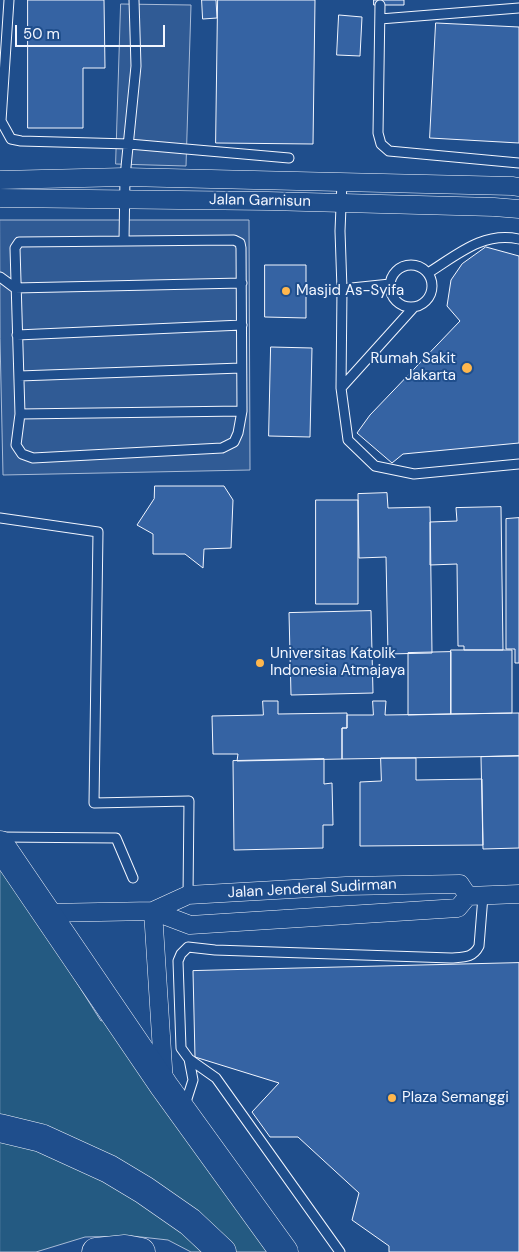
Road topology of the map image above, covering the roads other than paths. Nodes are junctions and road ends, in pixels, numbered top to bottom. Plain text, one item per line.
1 (9, 0) edge
2 (134, 0) edge
3 (380, 5) dead end
4 (519, 8) edge
5 (380, 19) junction
6 (1, 121) edge
7 (129, 144) junction
8 (289, 158) dead end
9 (519, 163) edge
10 (125, 177) junction
11 (0, 180) edge
12 (342, 182) junction
13 (519, 187) edge
14 (0, 198) edge
15 (124, 199) junction
16 (341, 203) junction
17 (519, 209) edge
18 (519, 239) edge
19 (124, 241) junction
20 (428, 273) junction
21 (0, 277) edge
22 (242, 282) junction
23 (390, 284) junction
24 (15, 288) junction
25 (342, 288) junction
26 (414, 307) junction
27 (242, 325) junction
28 (17, 335) junction
29 (241, 368) junction
30 (19, 376) junction
31 (341, 388) junction
32 (242, 411) junction
33 (20, 414) junction
34 (519, 464) edge
35 (0, 518) edge
36 (0, 837) edge
37 (0, 845) edge
38 (133, 878) dead end
39 (519, 894) edge
40 (188, 895) junction
41 (475, 896) junction
42 (153, 911) junction
43 (46, 913) junction
44 (189, 1059) junction
45 (164, 1086) junction
46 (183, 1112) junction
47 (0, 1128) edge
48 (96, 1252) edge
49 (141, 1252) edge
50 (222, 1252) edge
51 (284, 1252) edge
52 (340, 1252) edge

1 - 6 lane
2 - 7 lane
3 - 5 lane
4 - 5 lane
5 - 9 lane
6 - 7 lane
7 - 8 lane
7 - 10 lane
10 - 11 street, Jalan Garnisun
10 - 12 street, Jalan Garnisun
10 - 15 lane
12 - 13 street, Jalan Garnisun
12 - 16 lane
14 - 15 street, Jalan Garnisun
15 - 16 street, Jalan Garnisun
15 - 19 lane
16 - 17 street, Jalan Garnisun
16 - 25 lane
18 - 20 lane
19 - 22 lane
19 - 24 lane
20 - 23 lane
20 - 26 lane
21 - 24 lane
22 - 24 lane
22 - 27 lane
23 - 25 lane
23 - 26 lane
24 - 28 lane
25 - 31 lane
26 - 31 lane
27 - 28 lane
27 - 29 lane
28 - 30 lane
29 - 30 lane
29 - 32 lane
30 - 33 lane
31 - 34 lane
32 - 33 lane
32 - 33 lane
35 - 40 lane
36 - 38 lane
37 - 43 highway
39 - 41 street, Jalan Jenderal Sudirman
40 - 41 street, Jalan Jenderal Sudirman
40 - 42 street, Jalan Jenderal Sudirman
41 - 42 street, Jalan Jenderal Sudirman
41 - 44 lane
42 - 43 street, Jalan Jenderal Sudirman
42 - 45 street
43 - 45 highway
44 - 46 lane
44 - 52 lane
45 - 46 highway
46 - 51 highway
47 - 50 highway
48 - 49 highway

